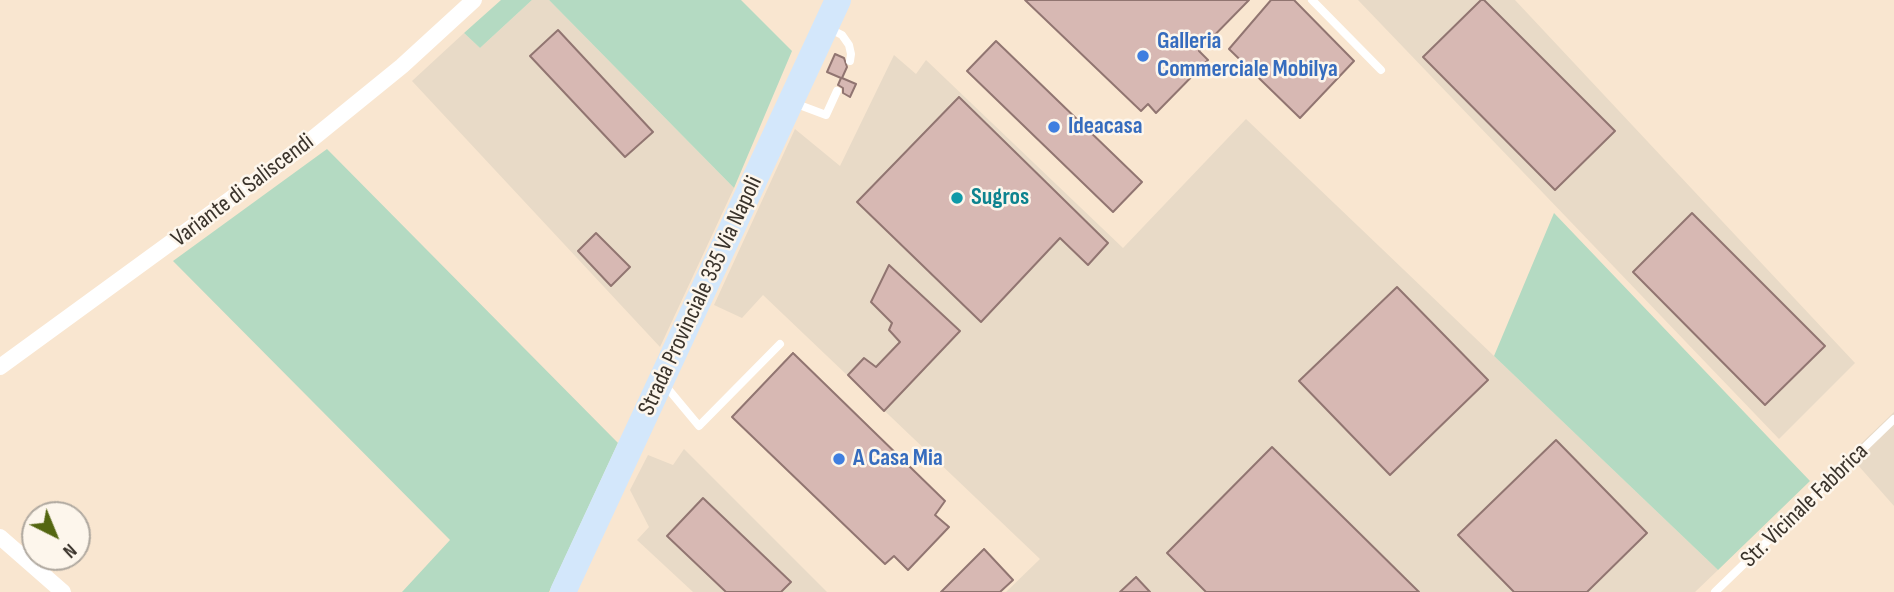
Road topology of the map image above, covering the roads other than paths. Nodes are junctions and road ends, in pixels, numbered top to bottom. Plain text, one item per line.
1 (474, 0) edge
2 (838, 0) edge
3 (1312, 0) edge
4 (825, 27) junction
5 (850, 61) dead end
6 (1381, 70) dead end
7 (837, 90) dead end
8 (791, 102) junction
9 (780, 344) dead end
10 (0, 367) edge
11 (662, 382) junction
12 (1894, 419) edge
13 (0, 537) edge
14 (63, 592) edge
15 (563, 592) edge
16 (1715, 592) edge

1 - 10 street, Variante di Saliscendi
2 - 4 main road, Strada Provinciale 335 Via Napoli
3 - 6 lane
4 - 5 lane
4 - 8 main road, Strada Provinciale 335 Via Napoli
7 - 8 lane
8 - 11 main road, Strada Provinciale 335 Via Napoli
9 - 11 lane
11 - 15 main road, Strada Provinciale 335 Via Napoli
12 - 16 lane, Str. Vicinale Fabbrica
13 - 14 street

